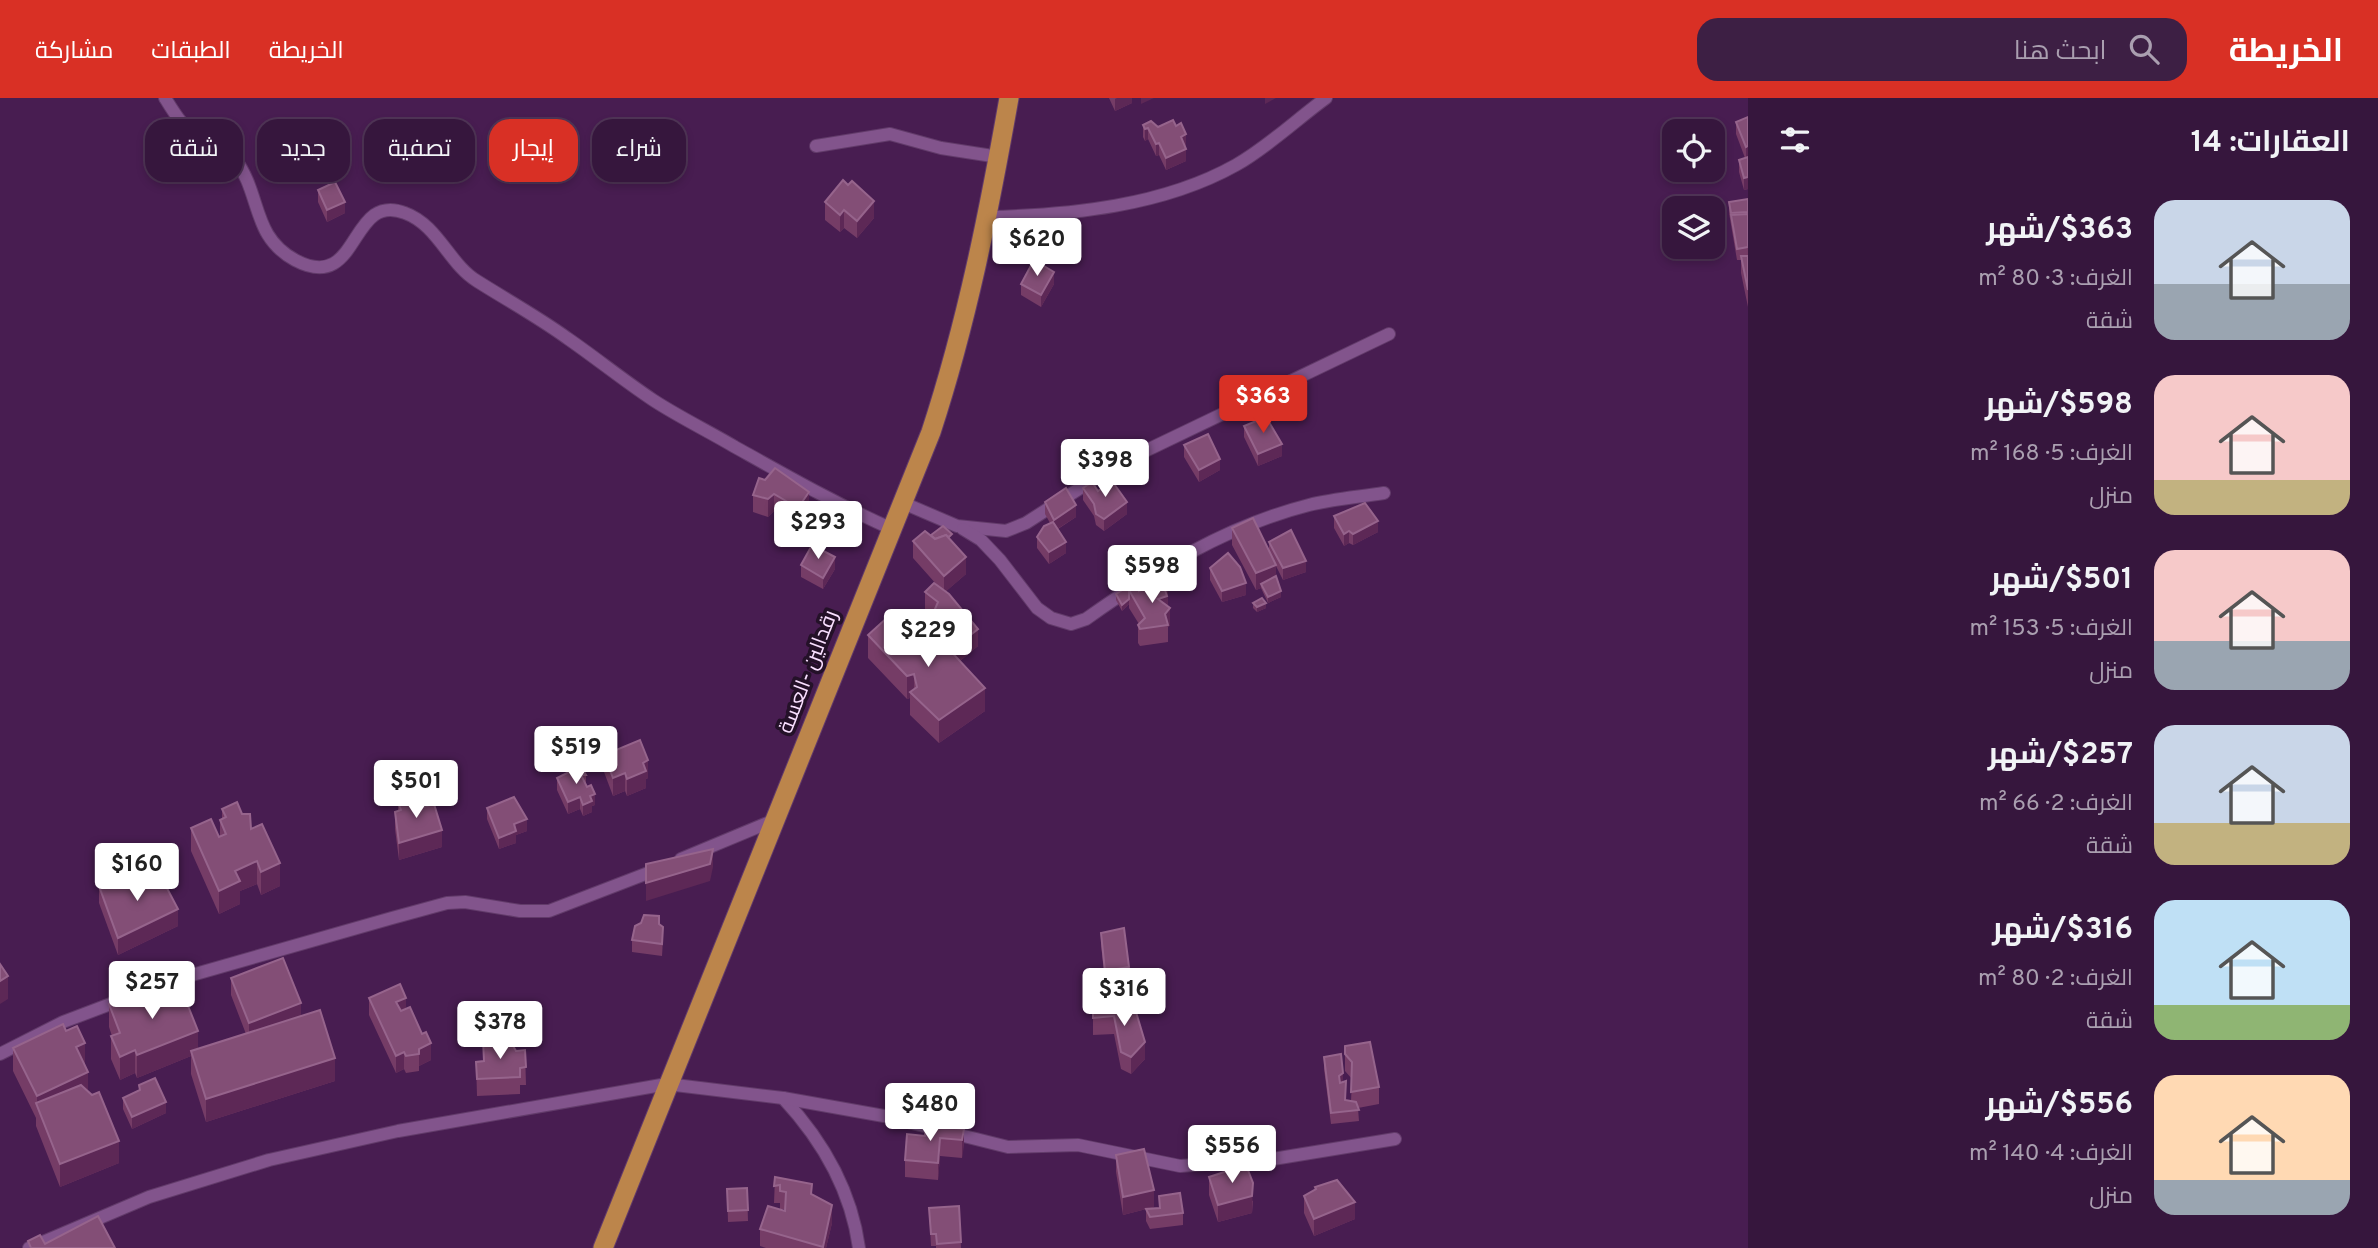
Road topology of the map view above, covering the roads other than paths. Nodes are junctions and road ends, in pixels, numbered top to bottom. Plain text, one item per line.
1 (165, 98) edge
2 (1009, 98) edge
3 (1326, 98) edge
4 (816, 146) dead end
5 (999, 157) junction
6 (988, 217) junction
7 (1389, 334) dead end
8 (1384, 494) dead end
9 (901, 502) junction
10 (957, 526) junction
11 (890, 528) junction
12 (777, 819) junction
13 (0, 1054) edge
14 (667, 1084) junction
15 (783, 1098) junction
16 (1395, 1139) dead end
17 (29, 1248) edge
18 (603, 1248) edge
19 (859, 1248) edge

1 - 11 street
2 - 5 main road, رقدالين -العسة
3 - 6 street
4 - 5 street
5 - 6 main road, رقدالين -العسة
6 - 9 main road, رقدالين -العسة
7 - 10 street
8 - 10 street
9 - 10 street
9 - 11 main road, رقدالين -العسة
11 - 12 main road, رقدالين -العسة
12 - 13 street
12 - 14 main road, رقدالين -العسة
14 - 15 street
14 - 17 street
14 - 18 main road, رقدالين -العسة
15 - 16 street
15 - 19 street

